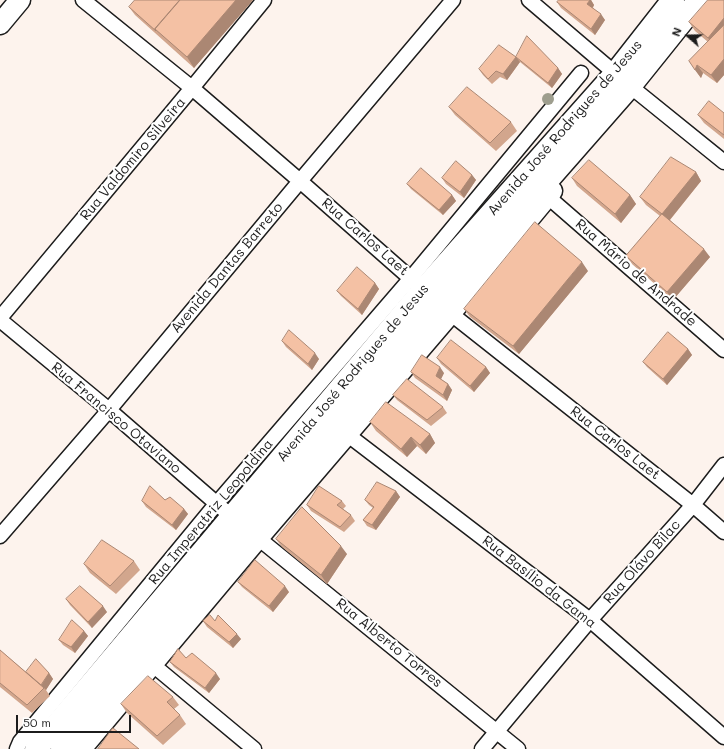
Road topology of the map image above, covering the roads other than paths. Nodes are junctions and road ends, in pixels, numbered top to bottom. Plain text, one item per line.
1 (20, 0) edge
2 (82, 0) edge
3 (264, 0) edge
4 (453, 0) edge
5 (529, 0) edge
6 (673, 0) edge
7 (699, 0) edge
8 (716, 0) edge
9 (0, 24) edge
10 (582, 73) dead end
11 (627, 84) junction
12 (192, 88) junction
13 (724, 162) edge
14 (300, 181) junction
15 (548, 196) junction
16 (431, 296) junction
17 (0, 319) edge
18 (724, 350) edge
19 (109, 410) junction
20 (348, 435) junction
21 (724, 466) edge
22 (693, 505) junction
23 (224, 510) junction
24 (724, 532) edge
25 (0, 536) edge
26 (258, 538) junction
27 (590, 620) junction
28 (153, 664) junction
29 (497, 731) junction
30 (724, 738) edge
31 (17, 749) edge
32 (36, 749) edge
33 (62, 749) edge
34 (81, 749) edge
35 (254, 749) edge
36 (482, 749) edge
37 (518, 749) edge

1 - 9 street
2 - 12 street, Rua Carlos Laet
3 - 12 street, Rua Valdomiro Silveira
4 - 14 street, Avenida Dantas Barreto
5 - 11 street
6 - 11 main road, Avenida José Rodrigues de Jesus
7 - 11 main road, Avenida José Rodrigues de Jesus
8 - 11 street, Avenida José Rodrigues de Jesus
10 - 16 street, Avenida José Rodrigues de Jesus
11 - 13 street
11 - 15 street, Avenida José Rodrigues de Jesus
11 - 16 main road, Avenida José Rodrigues de Jesus
12 - 14 street, Rua Carlos Laet
12 - 17 street, Rua Valdomiro Silveira
14 - 16 street, Rua Carlos Laet
14 - 19 street, Avenida Dantas Barreto
15 - 16 street, Avenida José Rodrigues de Jesus
15 - 18 street, Rua Mário de Andrade
16 - 20 street, Avenida José Rodrigues de Jesus
16 - 22 street, Rua Carlos Laet
16 - 23 main road, Avenida José Rodrigues de Jesus
16 - 33 main road, Avenida José Rodrigues de Jesus
17 - 19 street, Rua Francisco Otaviano
19 - 23 street, Rua Francisco Otaviano
19 - 25 street, Avenida Dantas Barreto
20 - 26 street, Avenida José Rodrigues de Jesus
20 - 27 street, Rua Basílio da Gama
21 - 22 street, Rua Olávo Bilac
22 - 24 street, Rua Carlos Laet
22 - 27 street, Rua Olávo Bilac
23 - 31 street, Rua Imperatriz Leopoldina
23 - 32 main road, Avenida José Rodrigues de Jesus
26 - 28 street, Avenida José Rodrigues de Jesus
26 - 29 street, Rua Alberto Torres
27 - 29 street, Rua Olávo Bilac
27 - 30 street, Rua Basílio da Gama
28 - 34 street, Avenida José Rodrigues de Jesus
28 - 35 street
29 - 36 street, Rua Olávo Bilac
29 - 37 street, Rua Alberto Torres

